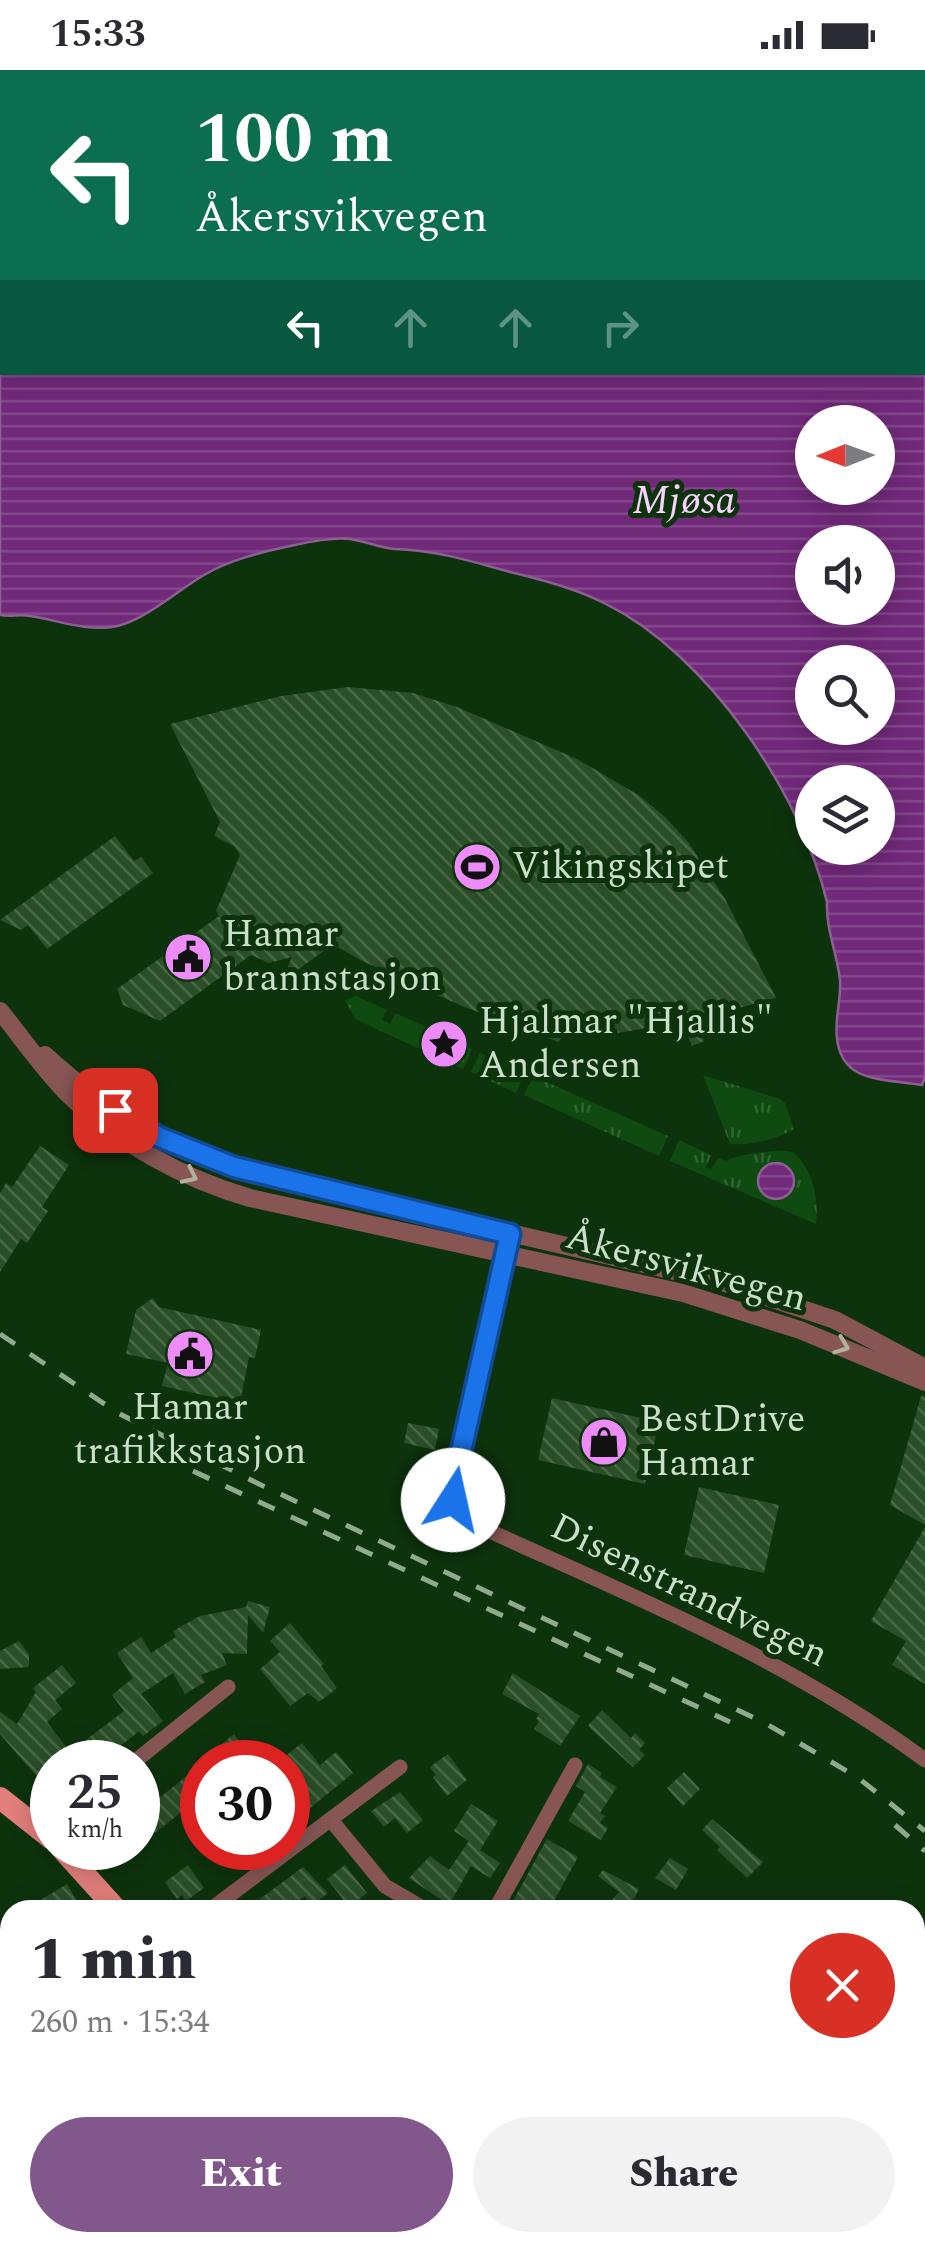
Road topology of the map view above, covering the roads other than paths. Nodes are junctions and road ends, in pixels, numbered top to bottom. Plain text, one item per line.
1 (6, 1018) edge
2 (510, 1234) junction
3 (505, 1256) junction
4 (925, 1368) edge
5 (925, 1382) edge
6 (228, 1687) dead end
7 (160, 1741) edge
8 (925, 1760) edge
9 (576, 1765) dead end
10 (400, 1768) dead end
11 (0, 1798) edge
12 (330, 1820) junction
13 (30, 1821) edge
14 (82, 1870) edge
15 (108, 1900) edge
16 (223, 1900) edge
17 (409, 1900) edge
18 (501, 1900) edge

1 - 2 street, Åkersvikvegen
1 -> 3 street, Åkersvikvegen
2 - 3 street, Disenstrandvegen
2 - 4 street, Åkersvikvegen
3 -> 5 street, Åkersvikvegen
3 - 8 street, Disenstrandvegen
6 - 7 street
9 - 18 street
10 - 12 street
11 - 13 main road
12 - 16 street
12 - 17 street
14 - 15 main road

